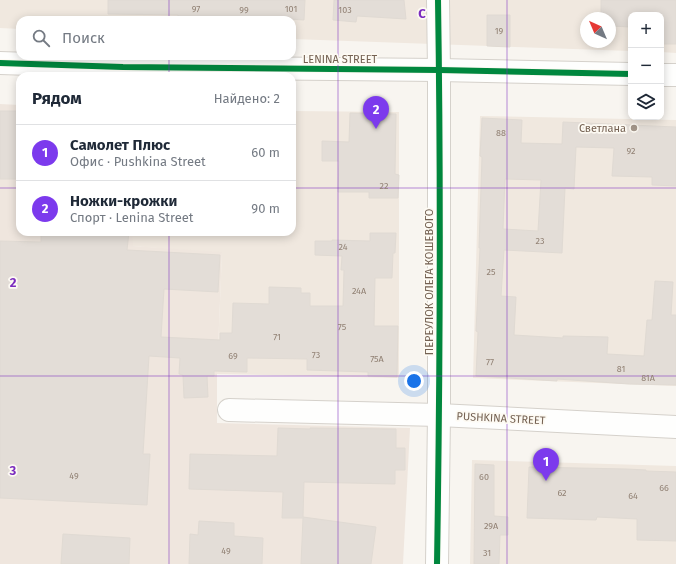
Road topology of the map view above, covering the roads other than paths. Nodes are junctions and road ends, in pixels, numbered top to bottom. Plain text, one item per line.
1 (438, 0) edge
2 (0, 63) edge
3 (439, 70) junction
4 (628, 74) edge
5 (664, 75) edge
6 (676, 75) edge
7 (229, 410) dead end
8 (439, 415) junction
9 (676, 427) edge
10 (437, 564) edge

1 - 3 street, ПЕРЕУЛОК ОЛЕГА КОШЕВОГО
2 - 3 street, LENINA STREET
3 - 4 street, LENINA STREET
3 - 8 street, ПЕРЕУЛОК ОЛЕГА КОШЕВОГО
5 - 6 street
7 - 8 street, PUSHKINA STREET
8 - 9 street, PUSHKINA STREET
8 - 10 street, ПЕРЕУЛОК ОЛЕГА КОШЕВОГО

